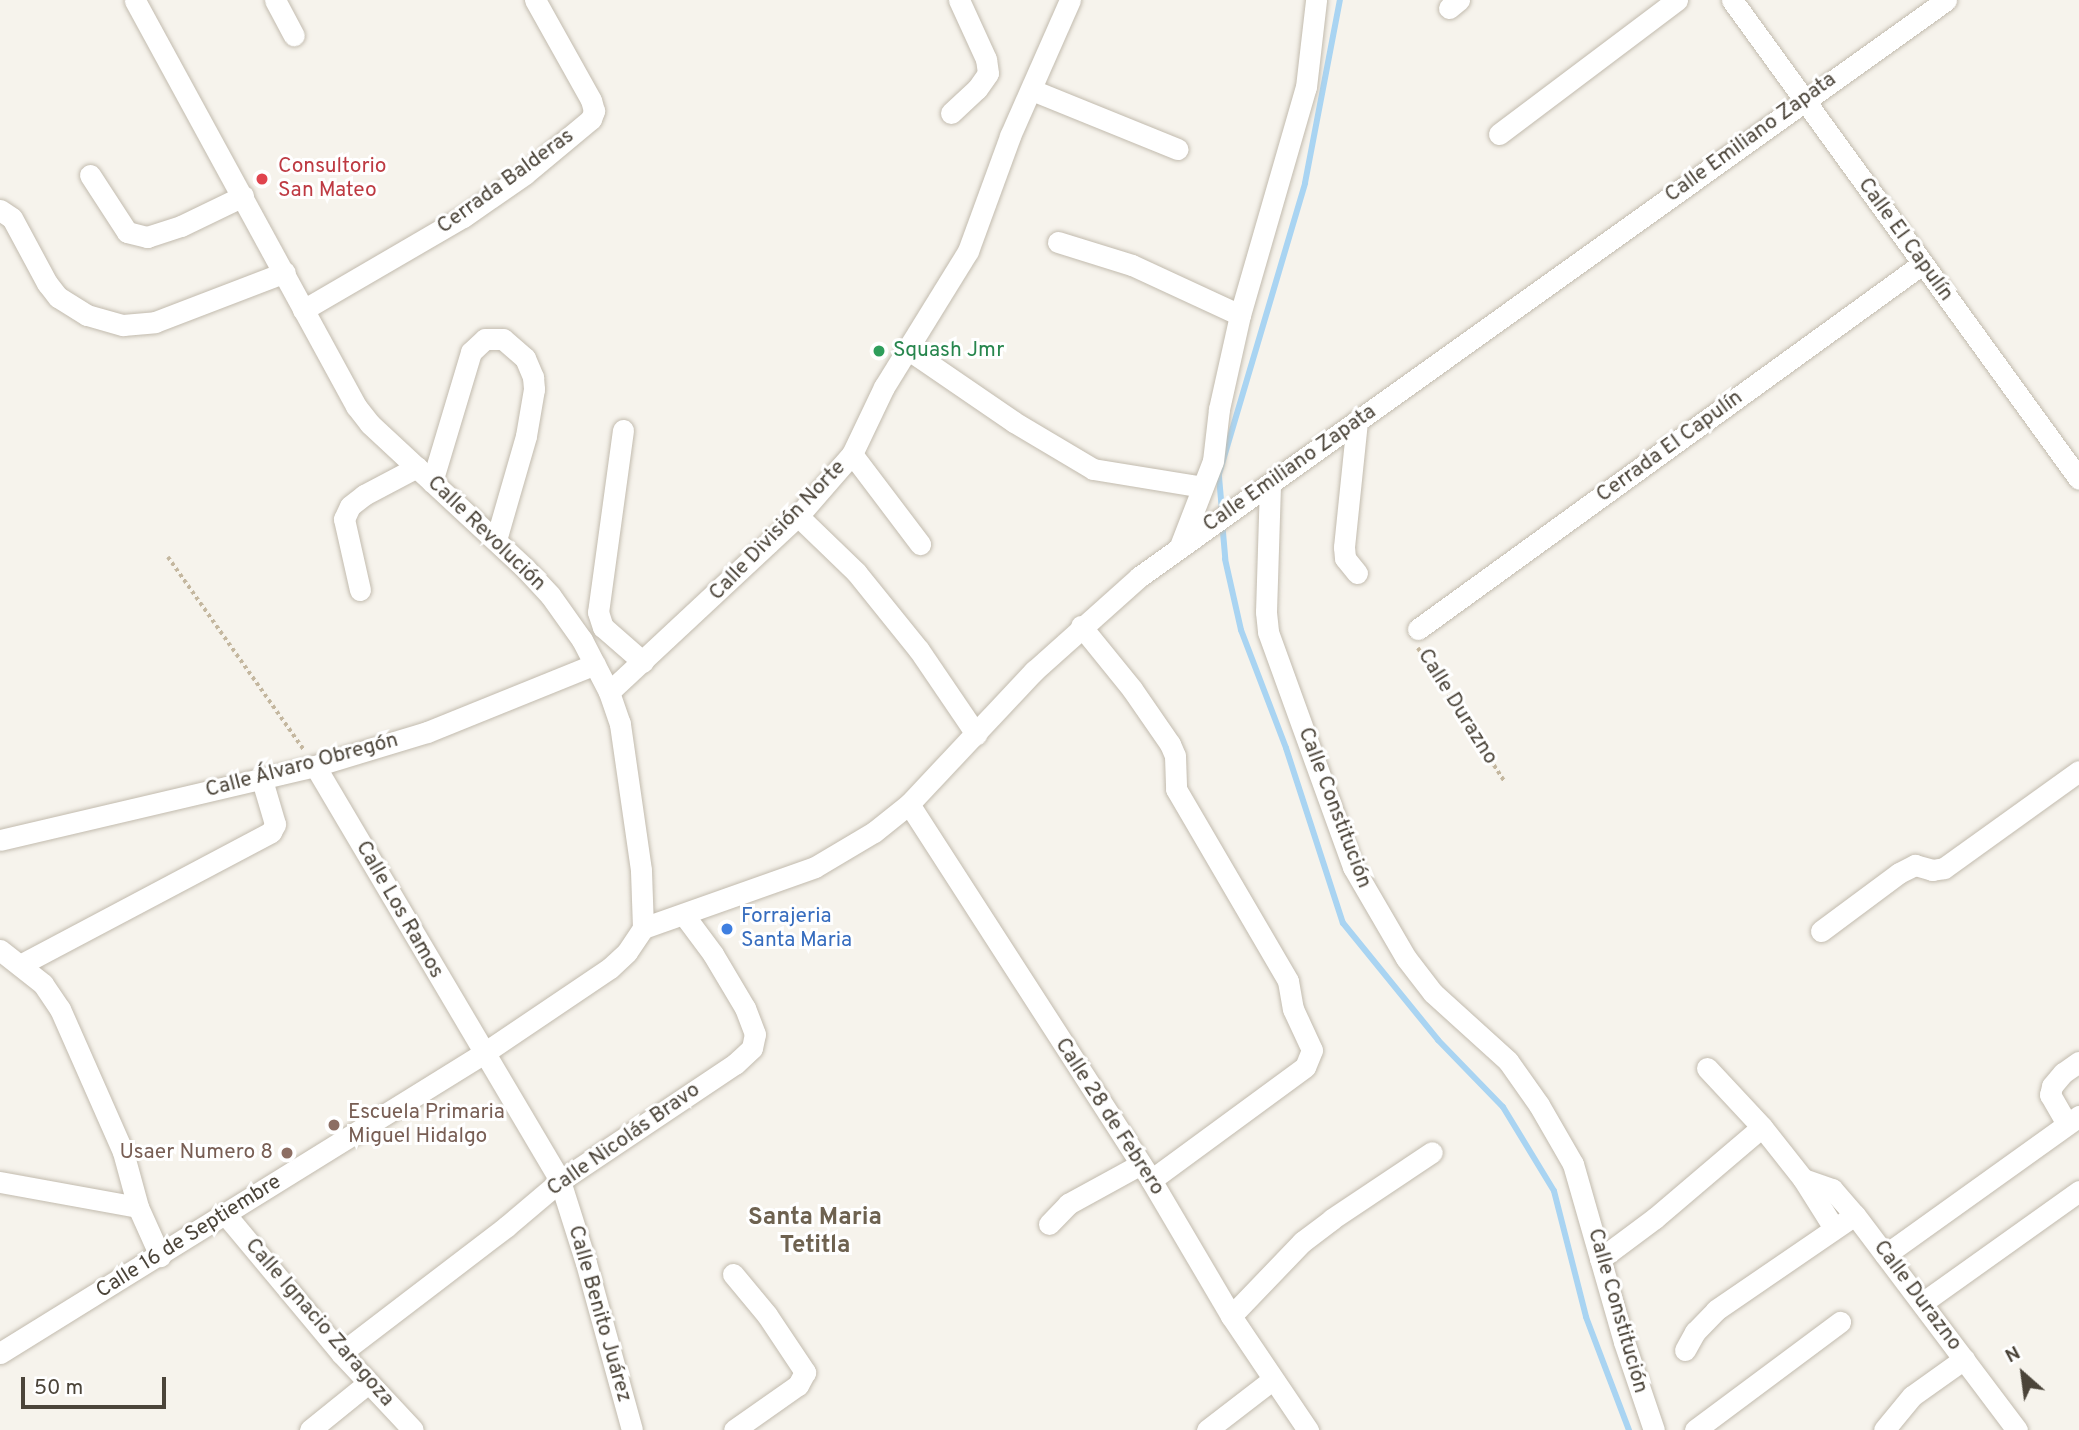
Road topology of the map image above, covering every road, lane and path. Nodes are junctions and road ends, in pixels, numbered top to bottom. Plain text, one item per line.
1 (135, 0) edge
2 (275, 0) edge
3 (535, 0) edge
4 (959, 0) edge
5 (1070, 0) edge
6 (1316, 0) edge
7 (1677, 0) edge
8 (1732, 0) edge
9 (1946, 0) edge
10 (294, 35) dead end
11 (1032, 90) junction
12 (1804, 99) junction
13 (951, 113) dead end
14 (1499, 134) dead end
15 (1177, 149) dead end
16 (90, 175) dead end
17 (243, 196) junction
18 (6, 214) edge
19 (1058, 242) dead end
20 (1922, 264) junction
21 (285, 272) junction
22 (303, 310) junction
23 (1240, 315) junction
24 (909, 350) junction
25 (1357, 421) junction
26 (623, 430) dead end
27 (852, 454) junction
28 (417, 467) junction
29 (2079, 479) edge
30 (432, 482) junction
31 (1203, 487) junction
32 (1262, 491) junction
33 (798, 516) junction
34 (496, 540) junction
35 (920, 544) dead end
36 (1180, 547) junction
37 (169, 557) dead end
38 (1357, 573) dead end
39 (360, 590) dead end
40 (1081, 626) junction
41 (1418, 629) joint
42 (643, 662) junction
43 (594, 664) junction
44 (609, 692) junction
45 (976, 734) junction
46 (315, 766) junction
47 (2079, 771) edge
48 (262, 780) junction
49 (1505, 782) dead end
50 (909, 804) junction
51 (0, 840) edge
52 (684, 915) junction
53 (643, 928) junction
54 (1821, 931) dead end
55 (0, 950) edge
56 (20, 965) junction
57 (484, 1053) junction
58 (2079, 1062) edge
59 (1707, 1068) dead end
60 (2073, 1120) edge
61 (1762, 1127) junction
62 (1432, 1152) dead end
63 (1146, 1172) junction
64 (1803, 1179) junction
65 (560, 1181) junction
66 (0, 1182) edge
67 (2079, 1191) edge
68 (138, 1207) junction
69 (226, 1215) junction
70 (1855, 1215) junction
71 (1049, 1224) dead end
72 (1834, 1228) junction
73 (1885, 1255) junction
74 (160, 1256) junction
75 (1600, 1259) junction
76 (733, 1274) dead end
77 (1922, 1303) junction
78 (1231, 1316) junction
79 (1840, 1322) dead end
80 (1685, 1350) dead end
81 (0, 1353) edge
82 (341, 1353) junction
83 (1964, 1359) junction
84 (1272, 1380) junction
85 (368, 1383) junction
86 (310, 1430) edge
87 (413, 1430) edge
88 (632, 1430) edge
89 (734, 1430) edge
90 (1207, 1430) edge
91 (1308, 1430) edge
92 (1654, 1430) edge
93 (1695, 1430) edge
94 (1884, 1430) edge
95 (2017, 1430) edge

1 - 17 street, Calle Revolución
2 - 10 street
3 - 22 street, Cerrada Balderas
4 - 13 street
5 - 11 street, Calle División Norte
6 - 23 street
7 - 14 street
8 - 12 street, Calle El Capulín
9 - 12 street, Calle Emiliano Zapata
11 - 15 street
11 - 24 street, Calle División Norte
12 - 20 street, Calle El Capulín
12 - 25 street, Calle Emiliano Zapata
16 - 17 street
17 - 21 street, Calle Revolución
18 - 21 street
19 - 23 street
20 - 29 street, Calle El Capulín
20 - 41 street, Cerrada El Capulín
21 - 22 street, Calle Revolución
22 - 28 street, Calle Revolución
23 - 31 street
24 - 27 street, Calle División Norte
24 - 31 street
25 - 32 street, Calle Emiliano Zapata
25 - 38 street
26 - 42 street
27 - 33 street, Calle División Norte
27 - 35 street
28 - 30 street, Calle Revolución
28 - 39 street
30 - 34 street, Calle Revolución
30 - 34 street
31 - 36 street
32 - 36 street, Calle Emiliano Zapata
32 - 75 street, Calle Constitución
33 - 42 street, Calle División Norte
33 - 45 street
34 - 43 street, Calle Revolución
36 - 40 street, Calle Emiliano Zapata
37 - 46 path
40 - 45 street, Calle Emiliano Zapata
40 - 63 street
41 - 49 path, Calle Durazno
42 - 44 street, Calle División Norte
43 - 44 street, Calle Revolución
43 - 46 street, Calle Álvaro Obregón
44 - 53 street, Calle Revolución
45 - 50 street, Calle Emiliano Zapata
46 - 48 street, Calle Álvaro Obregón
46 - 57 street, Calle Los Ramos
47 - 54 street
48 - 51 street, Calle Álvaro Obregón
48 - 56 street
50 - 52 street, Calle Emiliano Zapata
50 - 63 street, Calle 28 de Febrero
52 - 53 street, Calle Emiliano Zapata
52 - 65 street, Calle Nicolás Bravo
53 - 57 street
55 - 56 street
56 - 68 street
57 - 65 street, Calle Benito Juárez
57 - 69 street, Calle 16 de Septiembre
58 - 60 street
59 - 61 street, Calle Durazno
60 - 73 street
61 - 64 street, Calle Durazno
61 - 75 street
62 - 78 street
63 - 71 street
63 - 78 street, Calle 28 de Febrero
64 - 70 street, Calle Durazno
64 - 72 street, Calle Durazno
65 - 82 street, Calle Nicolás Bravo
65 - 88 street, Calle Benito Juárez
66 - 68 street
67 - 77 street
68 - 74 street
69 - 74 street, Calle 16 de Septiembre
69 - 82 street, Calle Ignacio Zaragoza
70 - 72 street
70 - 73 street, Calle Durazno
72 - 80 street
73 - 77 street, Calle Durazno
74 - 81 street, Calle 16 de Septiembre
75 - 92 street, Calle Constitución
76 - 89 street
77 - 83 street, Calle Durazno
78 - 84 street, Calle 28 de Febrero
79 - 93 street
82 - 85 street, Calle Ignacio Zaragoza
83 - 94 street
83 - 95 street, Calle Durazno
84 - 90 street
84 - 91 street, Calle 28 de Febrero
85 - 86 street
85 - 87 street, Calle Ignacio Zaragoza

